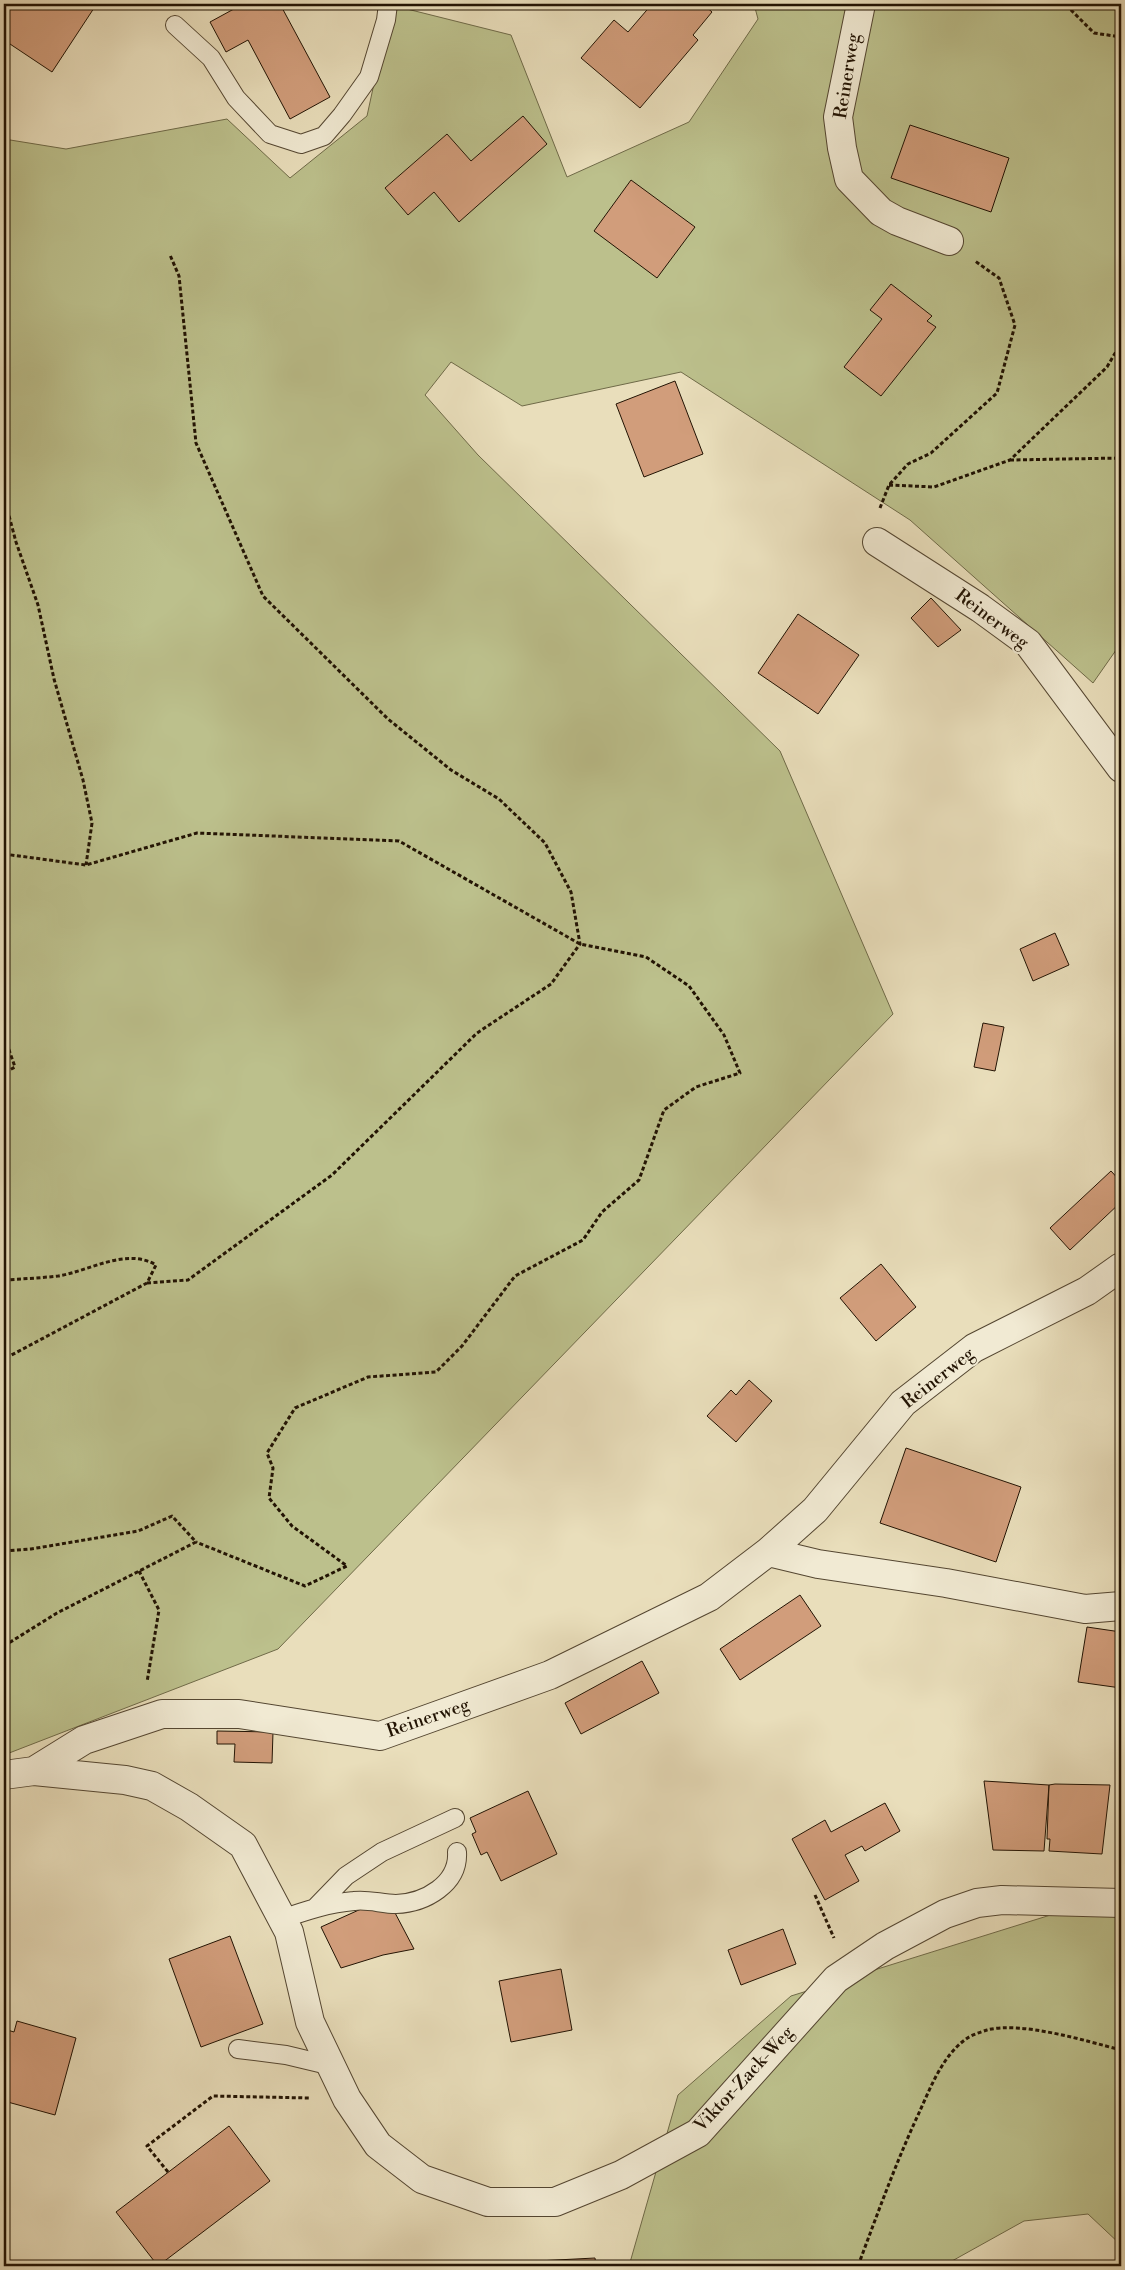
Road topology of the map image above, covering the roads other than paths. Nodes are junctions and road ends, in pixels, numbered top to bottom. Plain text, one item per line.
1 (388, 4) edge
2 (861, 4) edge
3 (175, 26) dead end
4 (949, 241) road end
5 (877, 542) road end
6 (1121, 768) edge
7 (1121, 1267) edge
8 (768, 1552) junction
9 (1121, 1606) edge
10 (34, 1771) junction
11 (4, 1775) edge
12 (455, 1818) dead end
13 (457, 1852) dead end
14 (1121, 1903) edge
15 (315, 1908) junction
16 (282, 1919) junction
17 (238, 2050) dead end
18 (332, 2066) junction

1 - 3 lane
2 - 4 street, Reinerweg
5 - 6 street, Reinerweg
7 - 8 street, Reinerweg
8 - 9 street
8 - 10 street, Reinerweg
10 - 11 street, Viktor-Zack-Weg
10 - 16 street, Viktor-Zack-Weg
12 - 15 lane
13 - 15 lane
14 - 18 street, Viktor-Zack-Weg
15 - 16 lane
16 - 18 street, Viktor-Zack-Weg
17 - 18 lane

